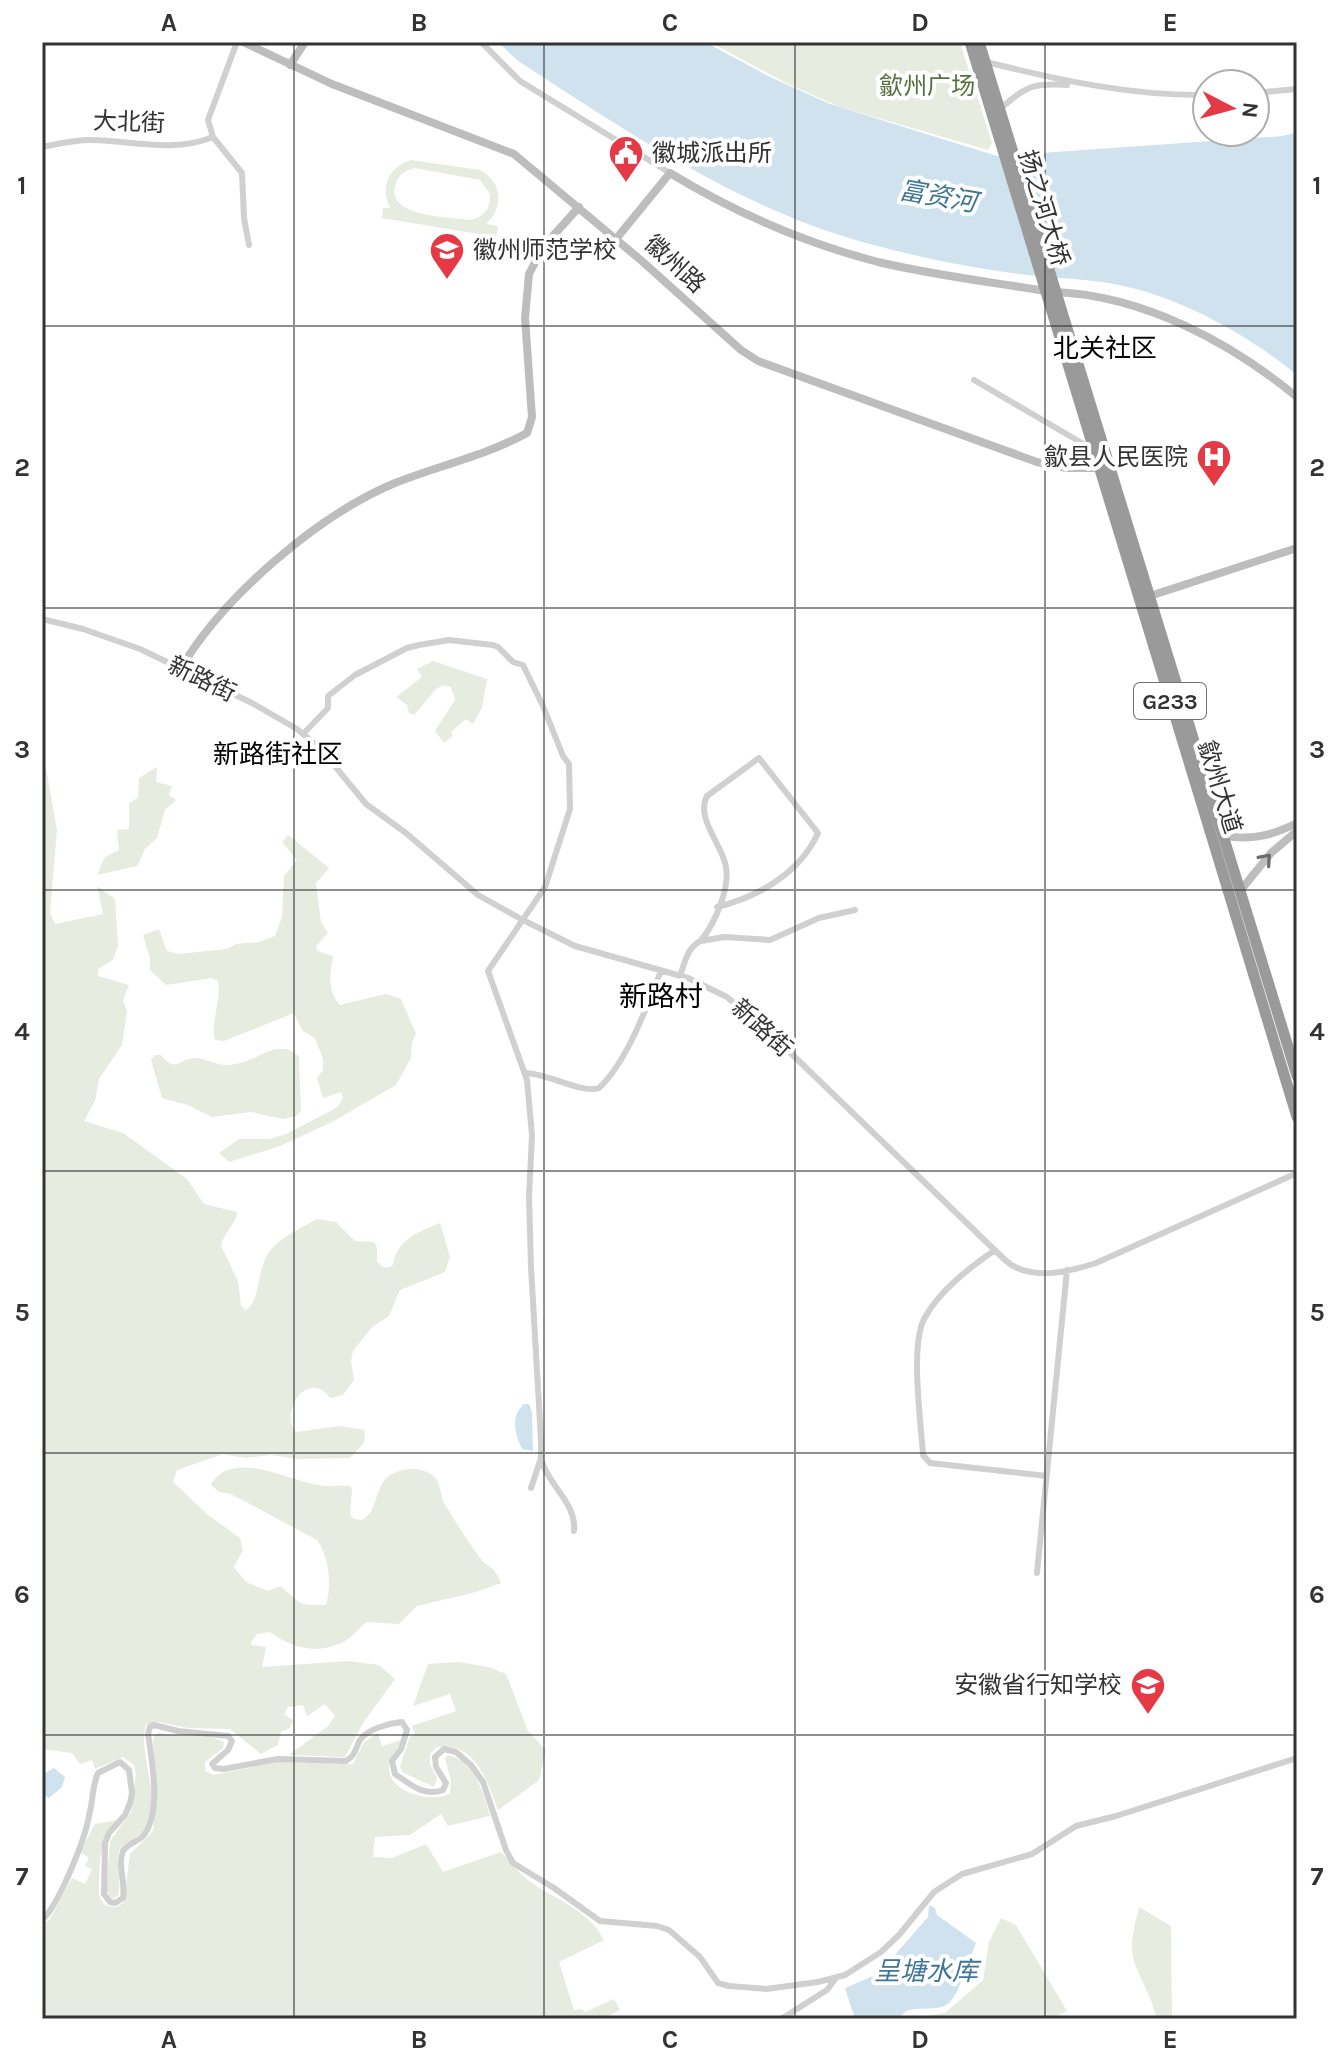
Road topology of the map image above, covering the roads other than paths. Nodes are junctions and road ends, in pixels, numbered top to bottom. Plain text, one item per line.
1 (237, 42) edge
2 (243, 42) edge
3 (305, 42) edge
4 (481, 42) edge
5 (970, 42) edge
6 (979, 42) edge
7 (985, 62) junction
8 (290, 65) junction
9 (1087, 86) junction
10 (1297, 89) edge
11 (1271, 91) edge
12 (1191, 94) edge
13 (999, 110) junction
14 (213, 137) junction
15 (1005, 142) junction
16 (42, 147) edge
17 (670, 173) junction
18 (579, 207) junction
19 (616, 239) junction
20 (249, 245) dead end
21 (1049, 288) junction
22 (974, 380) dead end
23 (1297, 397) edge
24 (1093, 449) junction
25 (1099, 468) junction
26 (1297, 548) edge
27 (1150, 596) junction
28 (42, 619) edge
29 (181, 668) junction
30 (303, 734) junction
31 (1297, 823) edge
32 (1297, 831) edge
33 (1224, 836) junction
34 (1240, 891) junction
35 (717, 907) junction
36 (855, 910) dead end
37 (521, 919) junction
38 (700, 941) junction
39 (661, 971) junction
40 (680, 976) junction
41 (526, 1073) junction
42 (1297, 1076) edge
43 (1297, 1117) edge
44 (1297, 1173) edge
45 (995, 1250) junction
46 (1067, 1270) junction
47 (541, 1458) junction
48 (1047, 1476) junction
49 (531, 1488) dead end
50 (574, 1531) dead end
51 (1037, 1573) dead end
52 (1297, 1758) edge
53 (42, 1920) edge
54 (836, 1978) junction
55 (781, 2019) edge

1 - 14 street
2 - 8 street, 徽州路
3 - 8 street
4 - 17 street
5 - 15 highway, G233
6 - 7 highway, G233
7 - 9 street
7 - 13 highway, G233
8 - 18 street, 徽州路
9 - 12 street
9 - 13 street
10 - 11 street
13 - 15 highway, G233
14 - 16 street, 大北街
14 - 20 street
15 - 21 highway, 扬之河大桥 / G233
17 - 19 street
17 - 21 street
18 - 19 street, 徽州路
18 - 29 street
19 - 25 street, 徽州路
21 - 23 street
21 - 24 highway, 歙州大道 / G233
21 - 27 highway, 歙州大道 / G233
22 - 24 street
24 - 25 highway, 歙州大道 / G233
25 - 43 highway, 歙州大道 / G233
26 - 27 street
27 - 33 highway, 歙州大道 / G233
28 - 29 street, 新路街
29 - 30 street, 新路街
30 - 37 street, 新路街
30 - 37 street
31 - 33 street
34 -> 32 street
33 - 34 highway, 歙州大道 / G233
34 - 42 highway, 歙州大道 / G233
35 - 35 street
35 - 38 street
36 - 38 street
37 - 39 street, 新路街
37 - 41 street
38 - 40 street
39 - 40 street, 新路街
39 - 41 street
40 - 45 street, 新路街
41 - 47 street
44 - 46 street, 新路街
45 - 46 street, 新路街
45 - 48 street
46 - 48 street
47 - 49 street
47 - 50 street
48 - 51 street
52 - 54 street
53 - 54 street
54 - 55 street

